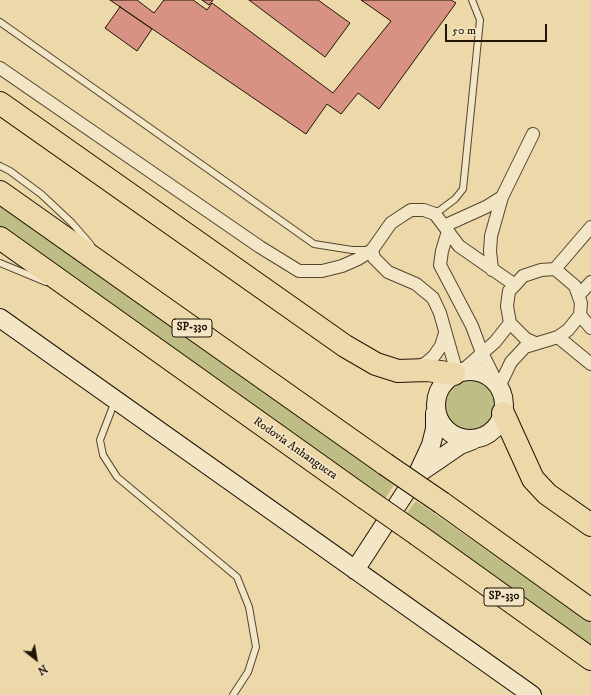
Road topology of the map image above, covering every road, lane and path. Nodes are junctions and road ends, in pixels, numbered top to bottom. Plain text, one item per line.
1 (472, 0) edge
2 (0, 22) edge
3 (0, 68) edge
4 (0, 103) edge
5 (533, 134) dead end
6 (0, 166) edge
7 (0, 192) edge
8 (502, 198) junction
9 (435, 214) junction
10 (591, 227) edge
11 (446, 228) junction
12 (0, 238) edge
13 (372, 250) junction
14 (0, 263) edge
15 (555, 269) junction
16 (492, 270) junction
17 (115, 274) junction
18 (591, 282) edge
19 (515, 285) junction
20 (75, 293) junction
21 (579, 295) junction
22 (580, 315) junction
23 (0, 318) edge
24 (510, 323) junction
25 (591, 328) edge
26 (445, 333) junction
27 (558, 337) junction
28 (535, 343) junction
29 (482, 353) junction
30 (591, 364) edge
31 (409, 371) junction
32 (458, 373) junction
33 (499, 387) junction
34 (116, 400) junction
35 (435, 410) junction
36 (503, 413) junction
37 (473, 440) junction
38 (418, 474) junction
39 (591, 525) edge
40 (355, 570) junction
41 (591, 610) edge
42 (591, 659) edge
43 (233, 695) edge
44 (532, 695) edge

1 - 9 lane
2 - 13 lane
3 - 13 street
4 - 31 highway
5 - 8 street
6 - 17 lane
7 - 17 highway, SP-330
8 - 11 street
8 - 16 street
9 - 11 street
9 - 13 street
10 - 15 street
11 - 16 street
11 - 29 street
12 - 20 highway, Rodovia Anhanguera / SP-330
13 - 26 street
14 - 20 lane
15 - 19 street
15 - 21 street
16 - 19 street
17 - 41 highway, SP-330, bridge
18 - 21 street
19 - 24 street
20 - 42 highway, Rodovia Anhanguera / SP-330, bridge
21 - 22 street
22 - 25 street
22 - 27 street
23 - 34 street
24 - 28 street
24 - 29 street
26 - 31 street
26 - 32 street
27 - 28 street
27 - 30 street
28 - 33 street
29 - 32 street
29 - 33 street
31 - 32 highway
32 - 33 street
32 - 35 street
33 - 36 street
34 - 40 street
34 - 43 lane
35 - 37 street
35 - 38 street
36 - 37 street
36 - 39 highway
37 - 38 street
38 - 40 street
40 - 44 street

